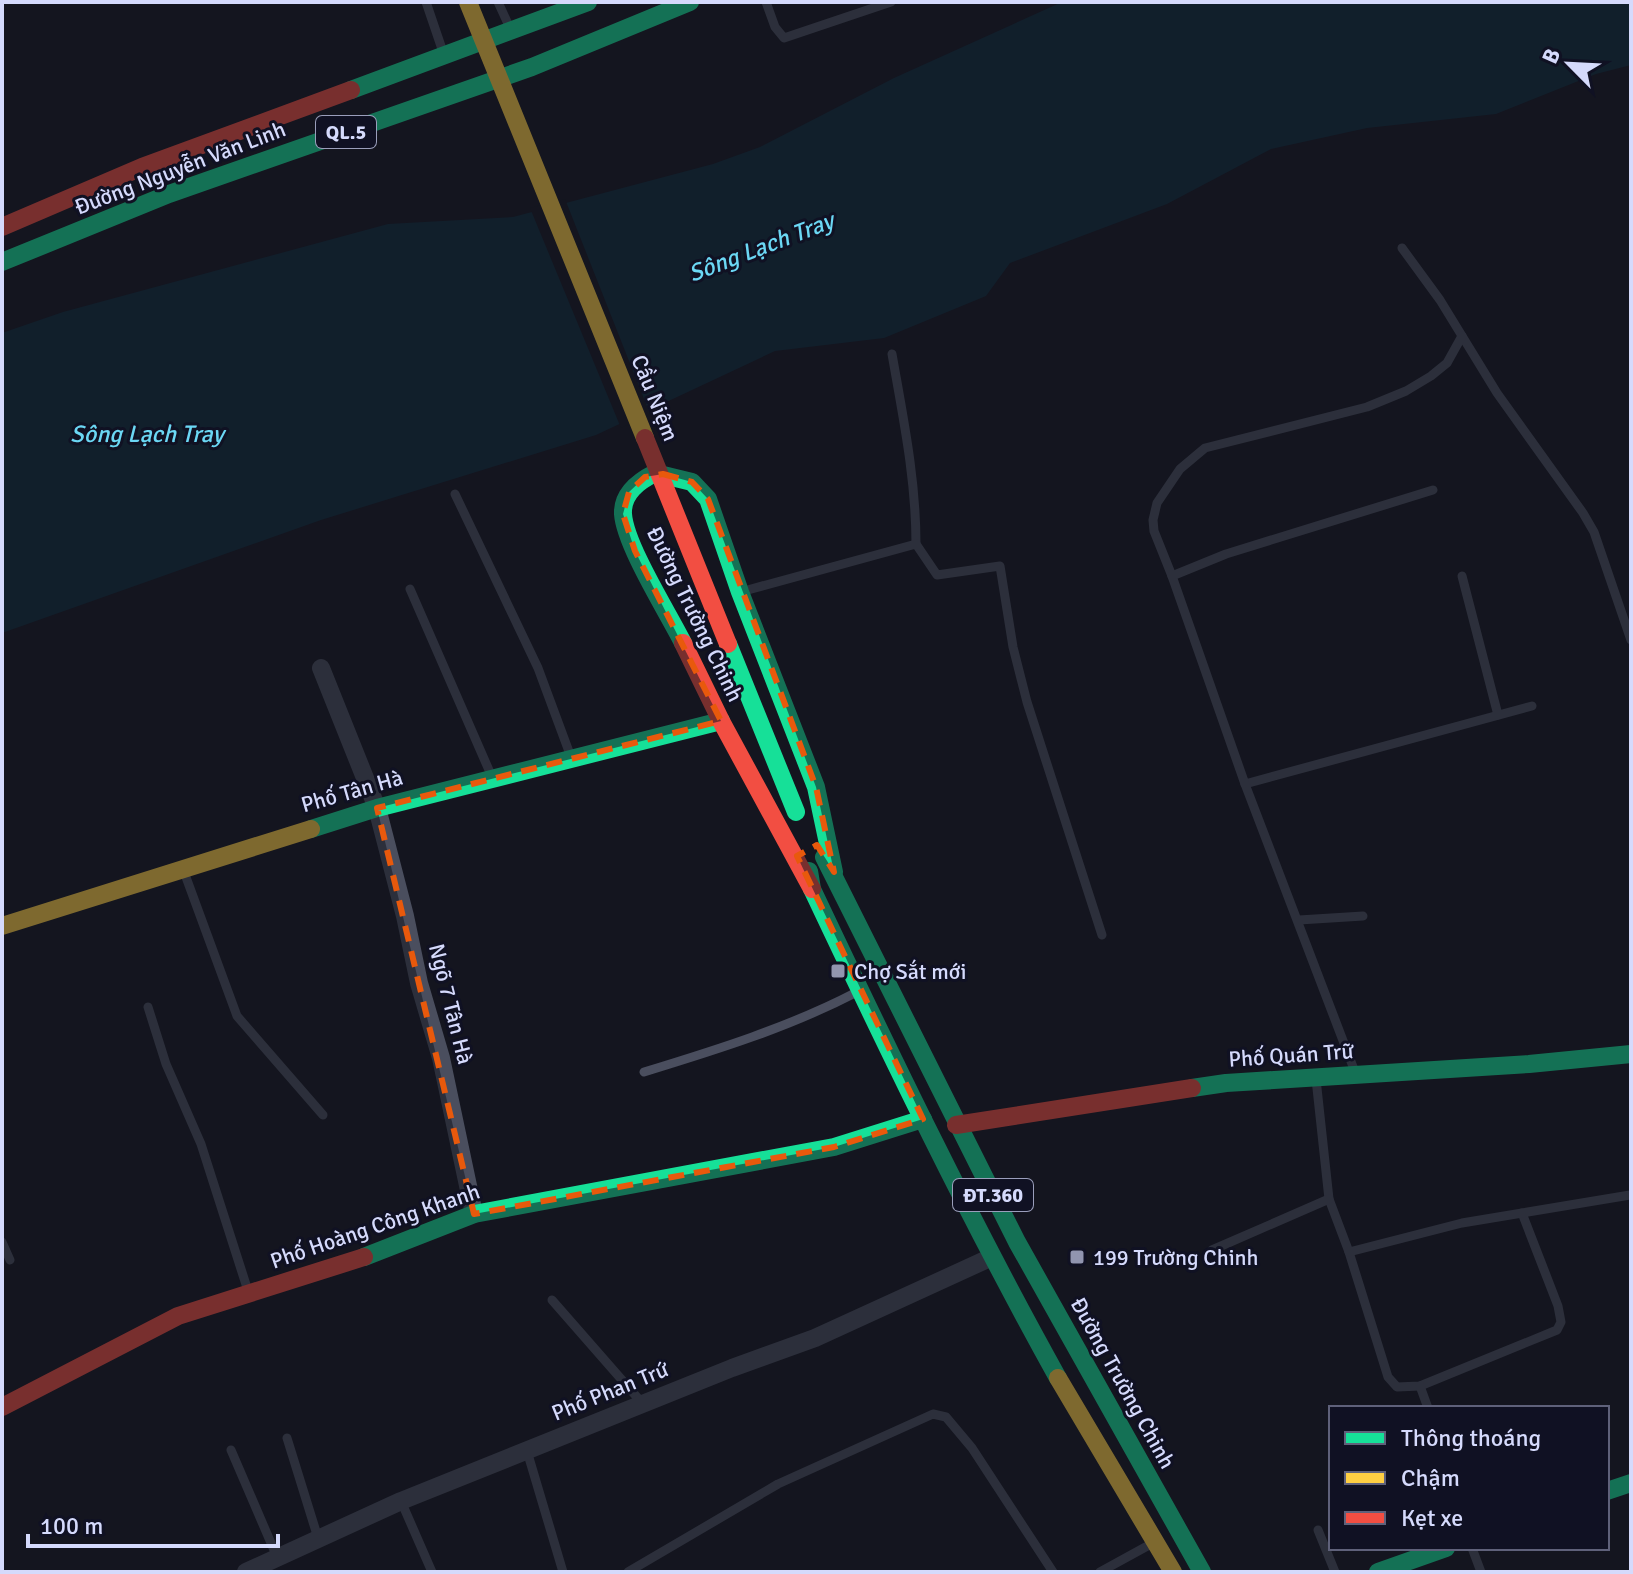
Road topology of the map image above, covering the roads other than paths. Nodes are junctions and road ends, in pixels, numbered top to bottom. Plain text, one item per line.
1 (426, 2) edge
2 (468, 2) edge
3 (498, 2) edge
4 (588, 2) edge
5 (690, 2) edge
6 (766, 2) edge
7 (891, 2) edge
8 (510, 30) junction
9 (444, 54) junction
10 (2, 227) edge
11 (1402, 248) dead end
12 (2, 262) edge
13 (1462, 336) junction
14 (892, 354) dead end
15 (1433, 490) dead end
16 (455, 494) dead end
17 (916, 544) junction
18 (1172, 576) junction
19 (1462, 576) dead end
20 (410, 589) dead end
21 (740, 592) junction
22 (1631, 639) edge
23 (321, 668) dead end
24 (1532, 706) dead end
25 (1498, 715) junction
26 (721, 721) junction
27 (572, 760) junction
28 (492, 777) junction
29 (1245, 784) junction
30 (377, 808) junction
31 (796, 812) junction
32 (182, 867) junction
33 (834, 872) junction
34 (812, 889) junction
35 (1363, 916) dead end
36 (1299, 920) junction
37 (2, 926) edge
38 (1102, 935) dead end
39 (860, 990) junction
40 (148, 1007) dead end
41 (1631, 1054) edge
42 (644, 1072) dead end
43 (1356, 1075) junction
44 (1316, 1076) junction
45 (323, 1115) dead end
46 (923, 1119) junction
47 (956, 1125) junction
48 (1630, 1195) edge
49 (1329, 1199) junction
50 (1522, 1213) junction
51 (474, 1214) junction
52 (2, 1242) edge
53 (1212, 1250) dead end
54 (1349, 1252) junction
55 (992, 1257) junction
56 (10, 1260) dead end
57 (249, 1294) junction
58 (552, 1300) dead end
59 (1420, 1386) junction
60 (643, 1404) junction
61 (1427, 1406) edge
62 (2, 1407) edge
63 (287, 1438) dead end
64 (231, 1450) dead end
65 (527, 1451) junction
66 (1631, 1483) edge
67 (1609, 1490) edge
68 (401, 1501) junction
69 (1318, 1530) dead end
70 (318, 1538) junction
71 (1154, 1542) junction
72 (1440, 1550) edge
73 (1473, 1550) edge
74 (277, 1557) junction
75 (246, 1572) edge
76 (432, 1572) edge
77 (563, 1572) edge
78 (628, 1572) edge
79 (1053, 1572) edge
80 (1100, 1572) edge
81 (1173, 1572) edge
82 (1202, 1572) edge
83 (1335, 1572) edge
84 (1378, 1572) edge
85 (1481, 1572) edge

1 - 9 lane
2 - 31 main road, Cầu Niệm, bridge
3 - 8 lane
4 - 8 main road, Đường Nguyễn Văn Linh / QL.5
5 - 12 main road, Đường Nguyễn Văn Linh / QL.5
6 - 7 lane
8 - 9 main road, Đường Nguyễn Văn Linh / QL.5
9 - 10 main road, Đường Nguyễn Văn Linh / QL.5
11 - 13 lane
13 - 18 lane
13 - 22 lane
14 - 17 lane
15 - 18 lane
16 - 27 lane
17 - 21 lane
17 - 38 lane
18 - 29 lane
19 - 25 lane
20 - 28 lane
21 - 26 main road, Đường Trường Chinh
21 - 33 main road, Đường Trường Chinh
23 - 30 street, Ngõ 7 Tân Hà
24 - 25 lane
25 - 29 lane
26 - 27 main road, Phố Tân Hà
26 - 34 main road, Đường Trường Chinh
27 - 28 main road, Phố Tân Hà
28 - 30 main road, Phố Tân Hà
29 - 36 lane
30 - 32 main road, Phố Tân Hà
30 - 51 street, Ngõ 7 Tân Hà
31 - 33 main road, Đường Trường Chinh / ĐT.360
31 - 34 main road, Đường Trường Chinh / ĐT.360
32 - 37 main road, Phố Tân Hà
32 - 45 lane
33 - 47 main road, Đường Trường Chinh / ĐT.360
34 - 39 main road, Đường Trường Chinh / ĐT.360
35 - 36 lane
36 - 43 lane
39 - 42 lane
39 - 46 main road, Đường Trường Chinh / ĐT.360
40 - 57 lane
41 - 43 main road, Phố Quán Trữ
43 - 44 main road, Phố Quán Trữ
44 - 47 main road, Phố Quán Trữ
44 - 49 lane
46 - 51 main road, Phố Hoàng Công Khanh
46 - 55 main road, Đường Trường Chinh / ĐT.360
47 - 82 main road, Đường Trường Chinh / ĐT.360
48 - 50 lane
49 - 53 lane
49 - 54 lane
50 - 54 lane
50 - 59 lane
51 - 57 main road, Phố Hoàng Công Khanh
52 - 56 lane
54 - 59 lane
55 - 60 street, Phố Phan Trứ
55 - 71 main road, Đường Trường Chinh / ĐT.360
57 - 62 main road, Phố Hoàng Công Khanh
58 - 60 lane
59 - 61 lane
60 - 65 street, Phố Phan Trứ
63 - 70 lane
64 - 74 lane
65 - 68 street, Phố Phan Trứ
65 - 77 lane
66 - 67 main road
68 - 70 street, Phố Phan Trứ
68 - 76 lane
69 - 83 lane
70 - 74 street, Phố Phan Trứ
71 - 80 lane
71 - 81 main road, Đường Trường Chinh / ĐT.360
72 - 84 main road
73 - 85 lane
74 - 75 street, Phố Phan Trứ
78 - 79 lane

